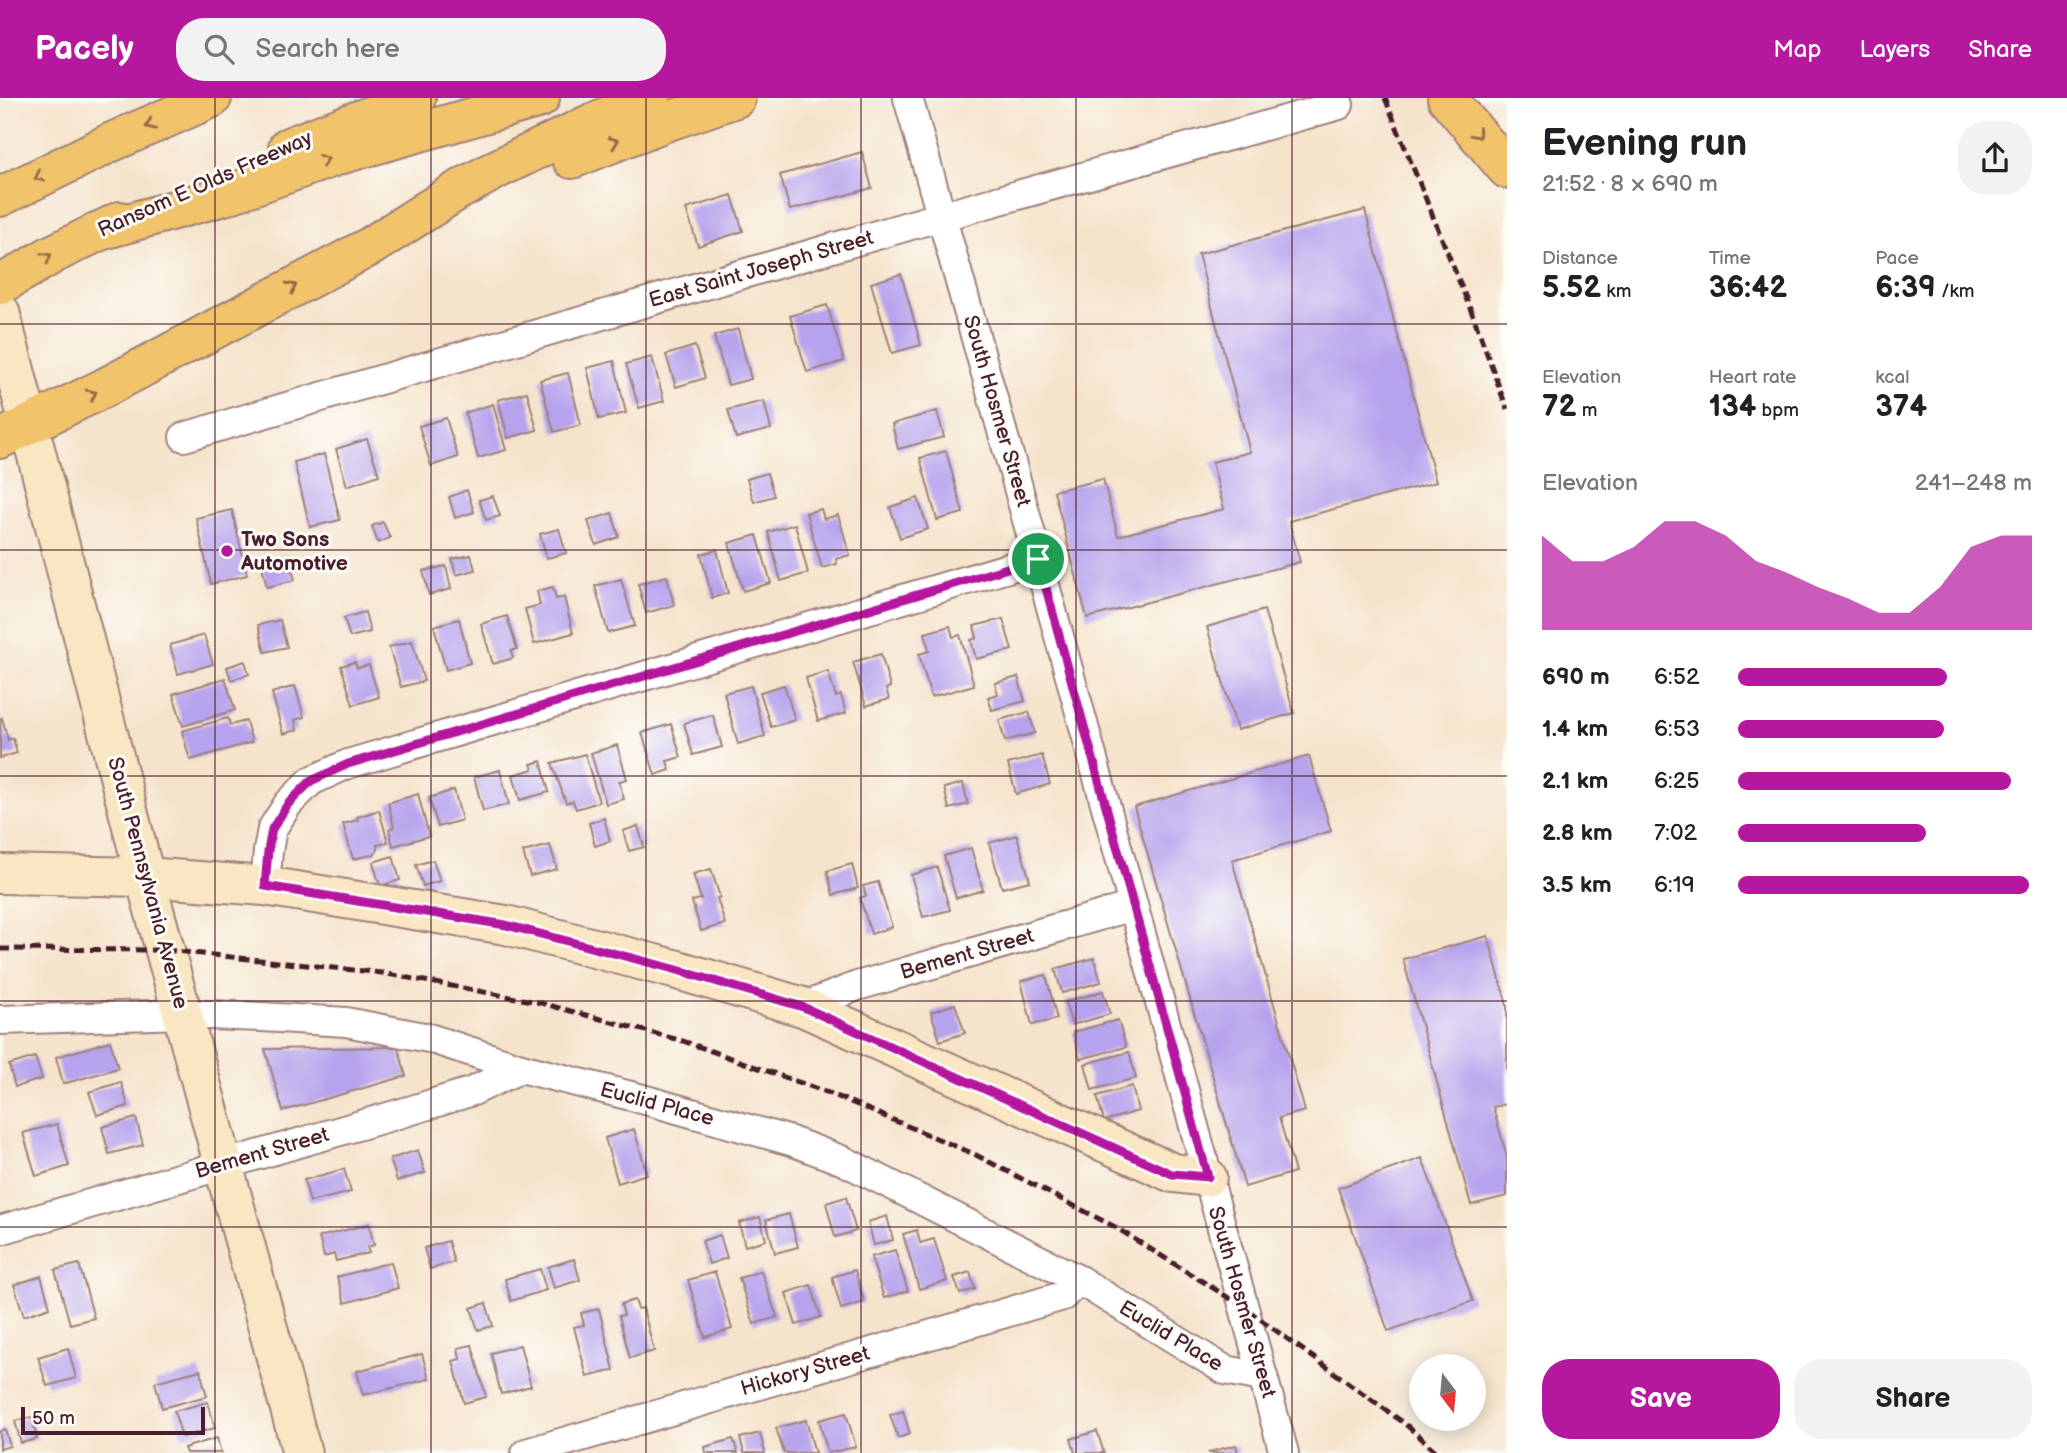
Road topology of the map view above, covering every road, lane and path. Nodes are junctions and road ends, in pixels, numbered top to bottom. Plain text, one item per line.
1 (212, 98) edge
2 (416, 98) edge
3 (540, 98) edge
4 (650, 98) edge
5 (736, 98) edge
6 (908, 98) edge
7 (1447, 98) edge
8 (1339, 105) dead end
9 (1507, 169) edge
10 (0, 197) edge
11 (942, 216) junction
12 (96, 232) junction
13 (371, 246) junction
14 (0, 285) edge
15 (0, 312) edge
16 (15, 431) edge
17 (184, 438) dead end
18 (1038, 559) junction
19 (0, 874) edge
20 (145, 877) junction
21 (265, 886) junction
22 (1133, 906) junction
23 (803, 1007) junction
24 (183, 1014) junction
25 (0, 1020) edge
26 (520, 1068) junction
27 (224, 1165) junction
28 (1208, 1177) junction
29 (0, 1230) edge
30 (1079, 1280) junction
31 (1262, 1377) junction
32 (302, 1453) edge
33 (526, 1453) edge
34 (1284, 1453) edge

1 -> 10 highway
2 - 12 highway, Ransom E Olds Freeway
12 -> 3 highway
4 - 13 highway
13 -> 5 highway
6 - 11 street, South Hosmer Street
7 -> 9 highway
8 - 11 street, East Saint Joseph Street
11 - 17 street, East Saint Joseph Street
11 - 18 street, South Hosmer Street
14 -> 12 highway, Ransom E Olds Freeway
16 -> 13 highway
15 - 16 street, South Pennsylvania Avenue
16 - 20 street, South Pennsylvania Avenue
18 - 21 street
18 - 22 street, South Hosmer Street
19 - 20 street
20 - 21 street
20 - 24 street, South Pennsylvania Avenue
21 - 23 street
22 - 23 street, Bement Street
22 - 28 street, South Hosmer Street
23 - 28 street
24 - 25 street, Euclid Place
24 - 26 street, Euclid Place
24 - 27 street, South Pennsylvania Avenue
26 - 27 street, Bement Street
26 - 30 street, Euclid Place
27 - 29 street, Bement Street
27 - 32 street, South Pennsylvania Avenue
28 - 31 street, South Hosmer Street
30 - 31 street, Euclid Place
30 - 33 street, Hickory Street
31 - 34 street, South Hosmer Street

